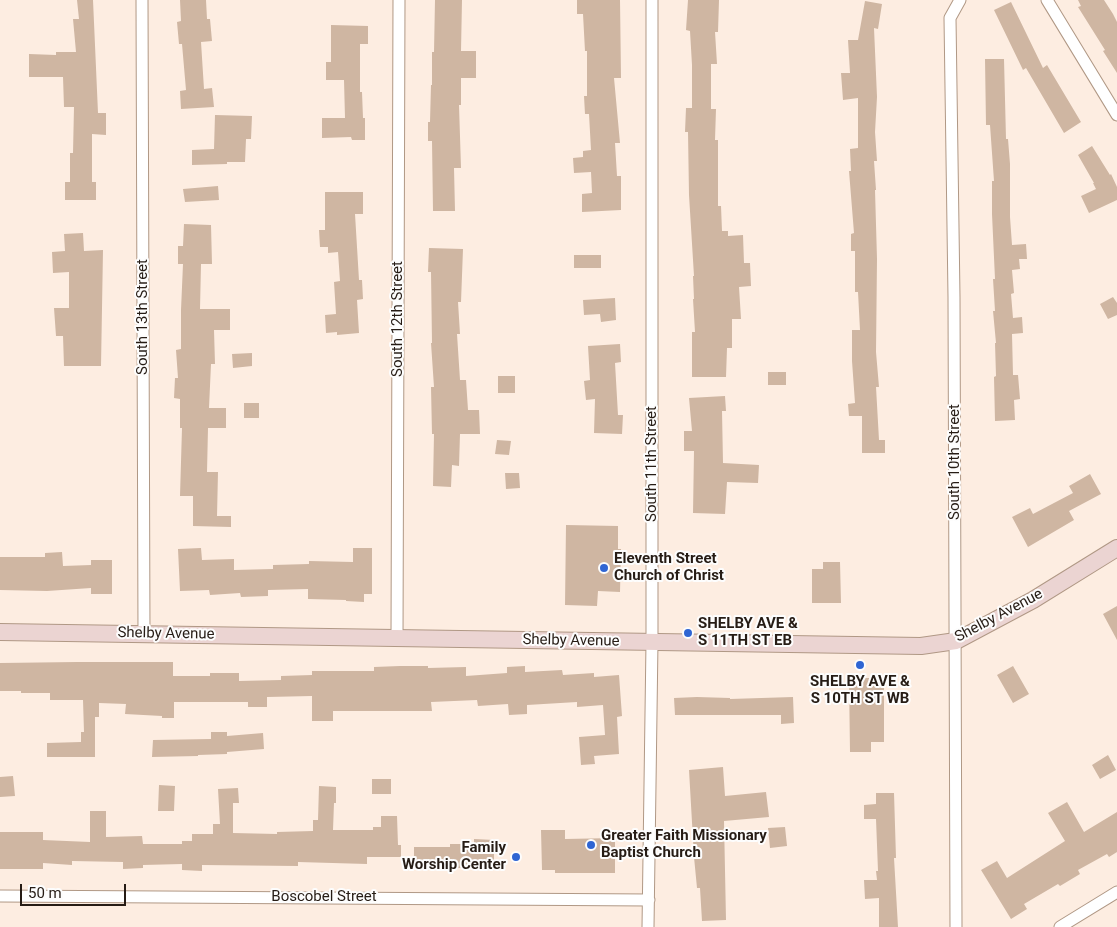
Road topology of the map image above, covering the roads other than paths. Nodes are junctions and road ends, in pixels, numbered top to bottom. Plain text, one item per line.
1 (142, 0) edge
2 (399, 0) edge
3 (652, 0) edge
4 (960, 0) edge
5 (1047, 0) edge
6 (1117, 115) edge
7 (1117, 548) edge
8 (0, 632) edge
9 (144, 634) junction
10 (397, 638) junction
11 (956, 641) junction
12 (652, 642) junction
13 (1117, 892) edge
14 (0, 896) edge
15 (649, 900) junction
16 (648, 927) edge
17 (956, 927) edge
18 (1060, 927) edge

1 - 9 street, South 13th Street
2 - 10 street, South 12th Street
3 - 12 street, South 11th Street
4 - 11 street, South 10th Street
5 - 6 street
7 - 11 street, Shelby Avenue
8 - 9 street, Shelby Avenue
9 - 10 street, Shelby Avenue
10 - 12 street, Shelby Avenue
11 - 12 street, Shelby Avenue
11 - 17 street, South 10th Street
12 - 15 street, South 11th Street
13 - 18 street
14 - 15 street, Boscobel Street
15 - 16 street, South 11th Street

